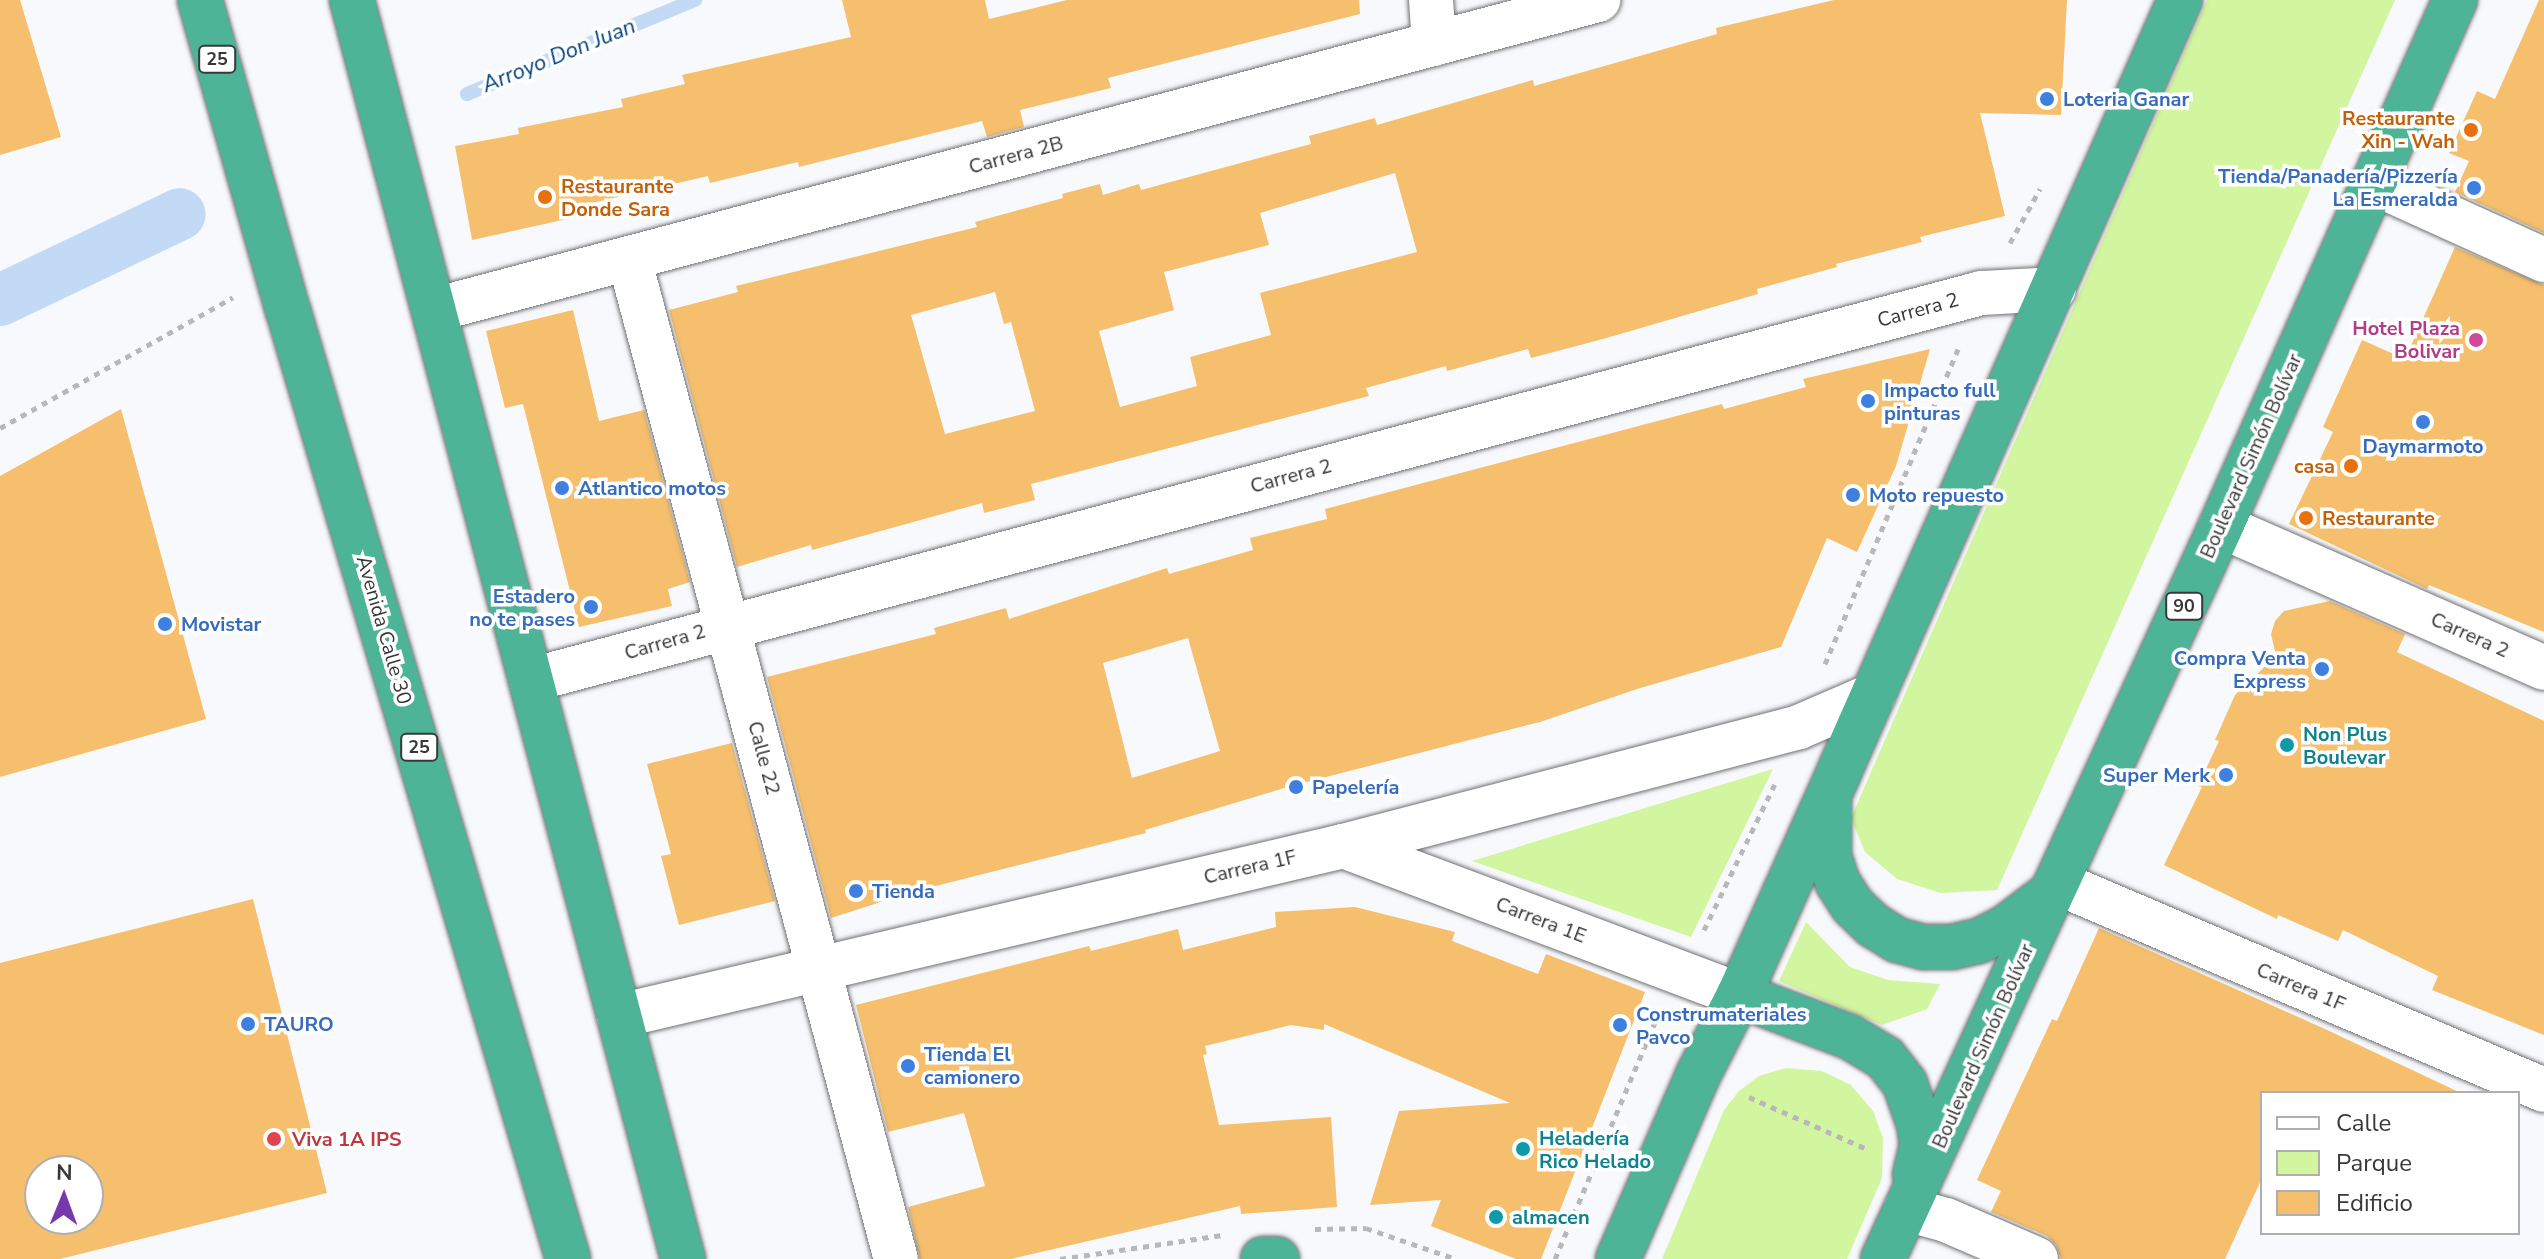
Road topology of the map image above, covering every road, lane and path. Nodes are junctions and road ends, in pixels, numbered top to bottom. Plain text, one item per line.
1 (200, 0) edge
2 (352, 0) edge
3 (1431, 0) edge
4 (1598, 0) edge
5 (2180, 0) edge
6 (2455, 0) edge
7 (1434, 44) junction
8 (2374, 183) junction
9 (629, 258) junction
10 (2544, 260) edge
11 (2054, 289) junction
12 (242, 293) dead end
13 (434, 310) junction
14 (0, 428) edge
15 (2221, 526) junction
16 (727, 625) junction
17 (2544, 668) edge
18 (531, 680) junction
19 (1873, 695) junction
20 (1779, 775) dead end
21 (1830, 787) junction
22 (1343, 846) junction
23 (2055, 887) junction
24 (1701, 936) dead end
25 (820, 966) junction
26 (1739, 995) junction
27 (1663, 1005) dead end
28 (619, 1016) junction
29 (2544, 1090) edge
30 (1749, 1097) dead end
31 (1869, 1150) dead end
32 (1906, 1209) junction
33 (568, 1259) edge
34 (683, 1259) edge
35 (896, 1259) edge
36 (1263, 1259) edge
37 (1277, 1259) edge
38 (1555, 1259) edge
39 (1618, 1259) edge
40 (1883, 1259) edge
41 (2036, 1259) edge

1 - 33 highway, Avenida Calle 30 / 25
2 - 13 highway
3 - 7 street
4 - 7 street, Carrera 2B
5 - 11 highway
6 - 8 highway, Boulevard Simón Bolívar / 90
7 - 9 street, Carrera 2B
8 - 10 street
8 - 15 highway, Boulevard Simón Bolívar / 90
9 - 13 street, Carrera 2B
9 - 16 street, Calle 22
11 - 16 street, Carrera 2
11 - 19 highway
12 - 14 path
13 - 18 highway
15 - 17 street, Carrera 2
15 - 23 highway, Boulevard Simón Bolívar / 90
16 - 18 street, Carrera 2
16 - 25 street, Calle 22
18 - 28 highway
19 - 21 highway
19 - 22 street, Carrera 1F
20 - 24 path
21 - 23 highway
21 - 26 highway
22 - 25 street, Carrera 1F
22 - 26 street, Carrera 1E
23 - 29 street, Carrera 1F
23 - 32 highway, Boulevard Simón Bolívar / 90
25 - 28 street, Carrera 1F
25 - 35 street, Calle 22
26 - 32 highway
26 - 39 highway
27 - 38 path
28 - 34 highway
30 - 31 path
32 - 40 highway, Boulevard Simón Bolívar / 90
32 - 41 street
36 - 37 highway

